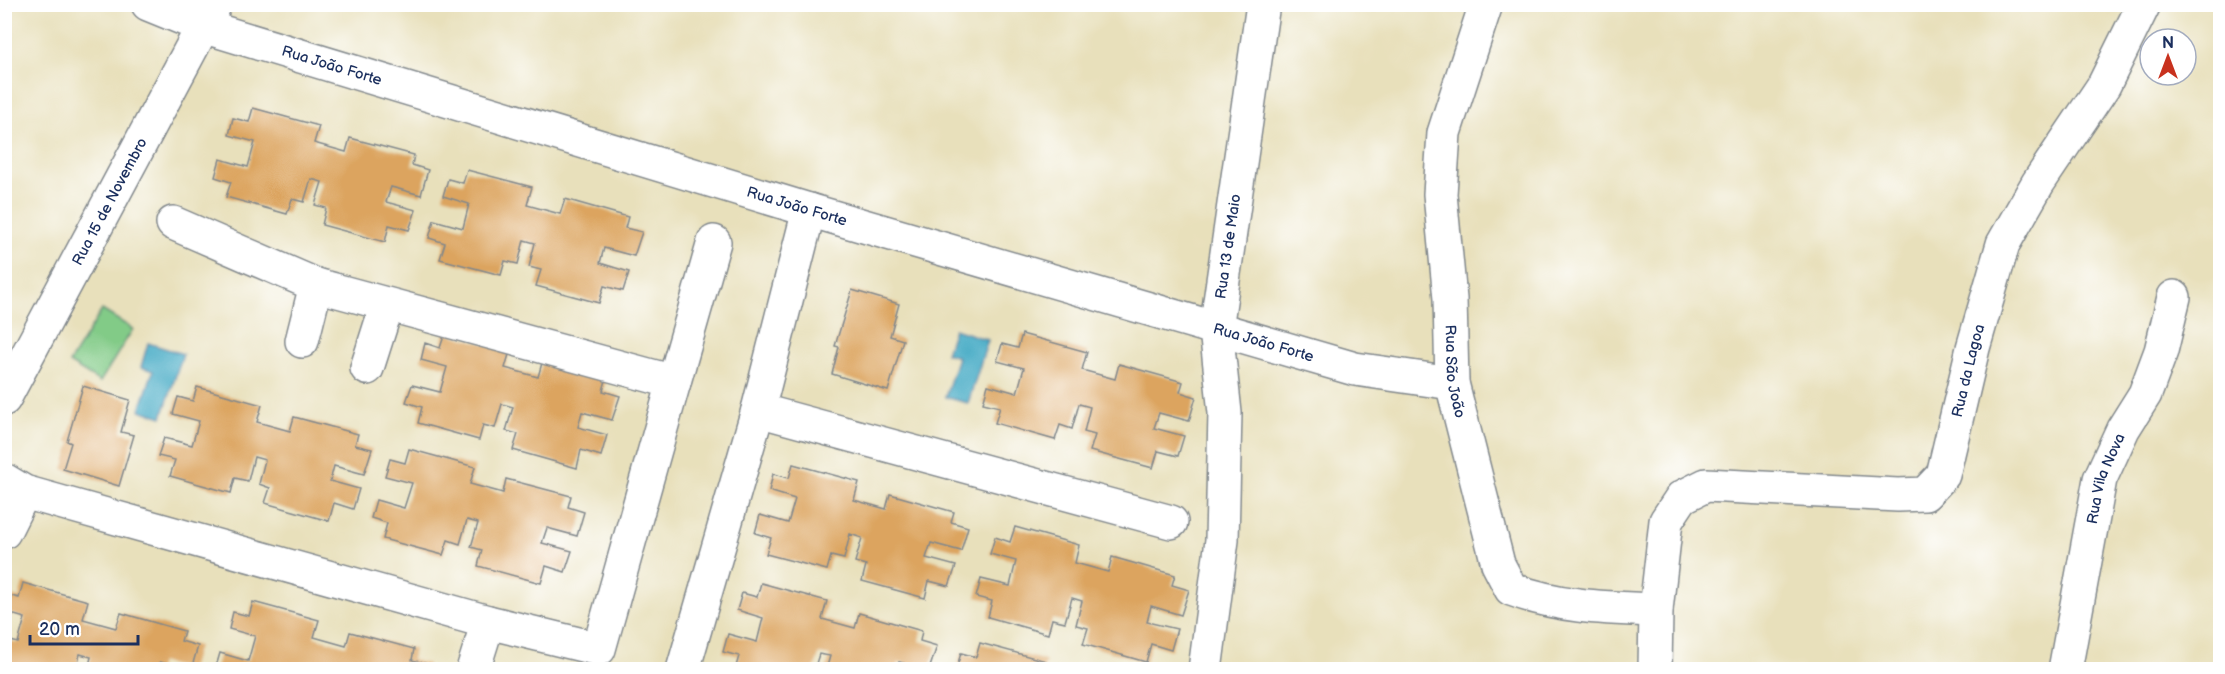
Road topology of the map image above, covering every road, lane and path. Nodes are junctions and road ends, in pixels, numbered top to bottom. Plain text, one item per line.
1 (148, 4) edge
2 (1263, 4) edge
3 (1486, 4) edge
4 (2144, 4) edge
5 (209, 15) edge
6 (809, 210) junction
7 (173, 223) dead end
8 (714, 242) dead end
9 (316, 285) junction
10 (2174, 297) dead end
11 (387, 304) junction
12 (1216, 329) junction
13 (302, 341) dead end
14 (367, 368) dead end
15 (674, 382) junction
16 (1452, 383) junction
17 (4, 399) edge
18 (758, 410) junction
19 (14, 486) edge
20 (1171, 522) dead end
21 (4, 532) edge
22 (1656, 610) junction
23 (488, 622) junction
24 (596, 659) edge
25 (473, 669) edge
26 (683, 669) edge
27 (1205, 669) edge
28 (1655, 669) edge
29 (2065, 669) edge

1 - 5 street, Rua João Forte
2 - 12 street, Rua 13 de Maio
3 - 16 street, Rua São João
4 - 22 street, Rua da Lagoa
5 - 6 street, Rua João Forte
5 - 17 street, Rua 15 de Novembro
6 - 12 street, Rua João Forte
6 - 18 street
7 - 9 street
8 - 15 street
9 - 11 street
9 - 13 street
10 - 29 street, Rua Vila Nova
11 - 14 street
11 - 15 street
12 - 16 street, Rua João Forte
12 - 27 street, Rua 13 de Maio
15 - 24 street
16 - 22 street, Rua São João
18 - 20 street
18 - 26 street
19 - 21 street
19 - 23 street
22 - 28 street
23 - 24 street
23 - 25 street

